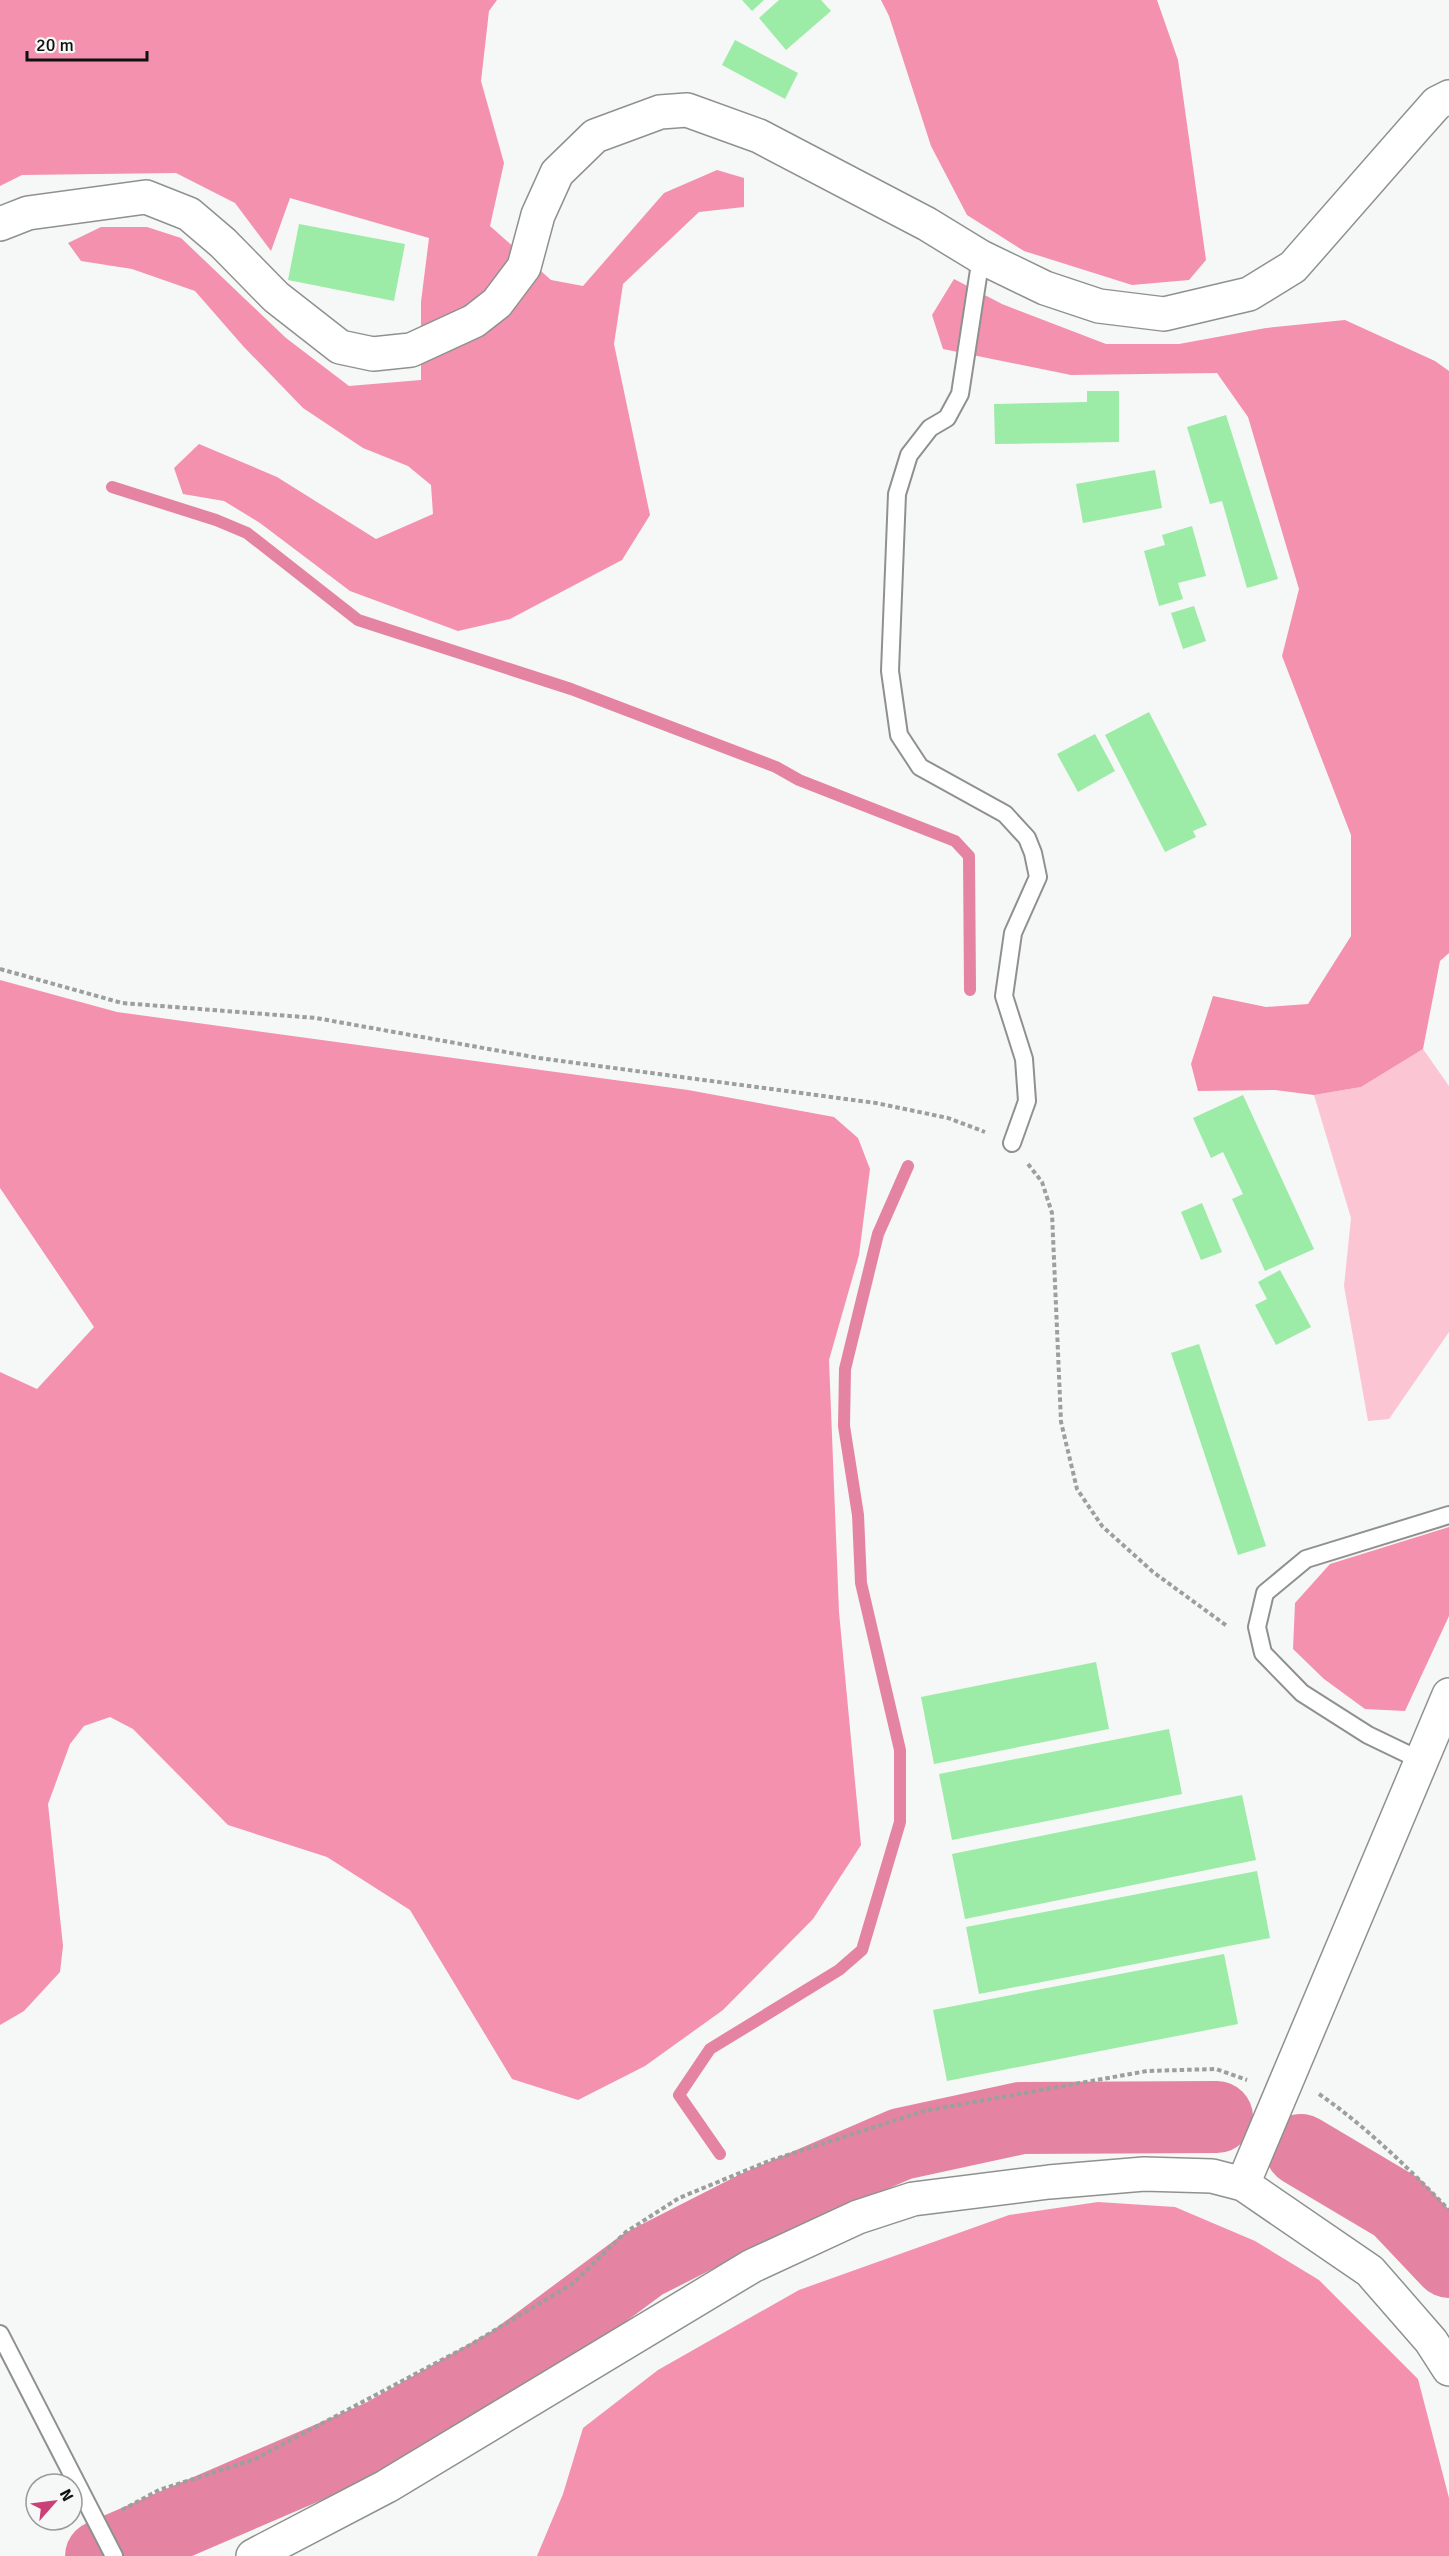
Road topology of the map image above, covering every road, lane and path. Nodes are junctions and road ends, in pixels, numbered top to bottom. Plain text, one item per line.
1 (1449, 98) edge
2 (0, 224) edge
3 (981, 257) junction
4 (0, 969) edge
5 (1012, 1143) junction
6 (1449, 1515) edge
7 (1263, 1653) junction
8 (1449, 1695) edge
9 (1422, 1761) junction
10 (1286, 2083) junction
11 (1243, 2184) junction
12 (1449, 2210) edge
13 (0, 2334) edge
14 (1449, 2369) edge
15 (97, 2523) junction
16 (110, 2549) edge
17 (253, 2556) edge

1 - 3 street
2 - 3 street
3 - 5 lane
4 - 5 path
5 - 7 path
6 - 7 lane
7 - 9 lane
8 - 9 street
9 - 10 street
10 - 11 street
10 - 12 path
10 - 15 path
11 - 14 street
11 - 17 street
13 - 15 lane
15 - 16 lane

